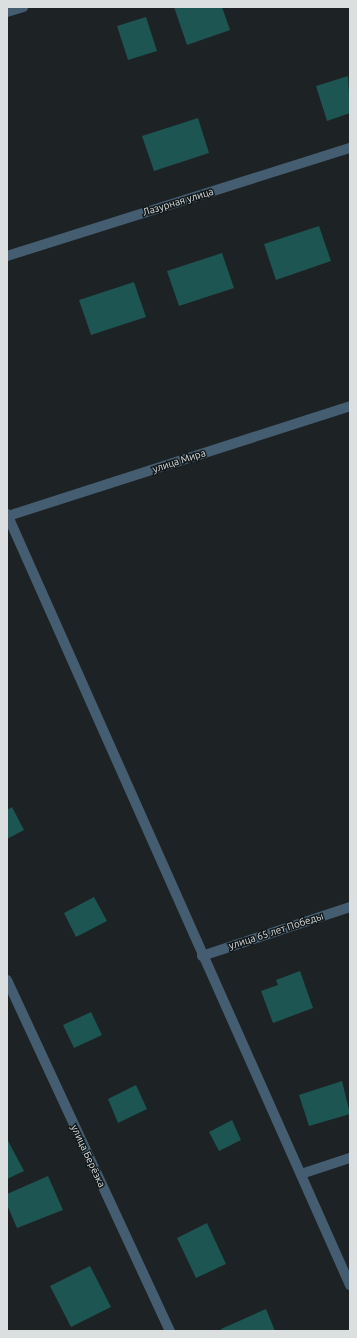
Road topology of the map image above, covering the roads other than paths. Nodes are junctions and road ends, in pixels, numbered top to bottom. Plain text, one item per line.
1 (23, 7) edge
2 (7, 12) edge
3 (350, 148) edge
4 (7, 256) edge
5 (350, 406) edge
6 (7, 515) edge
7 (350, 907) edge
8 (202, 956) junction
9 (7, 980) edge
10 (350, 1158) edge
11 (301, 1174) junction
12 (350, 1285) edge
13 (170, 1331) edge

1 - 2 street
3 - 4 street, Лазурная улица
5 - 6 street, улица Мира
6 - 8 street
7 - 8 street, улица 65 лет Победы
8 - 11 street
9 - 13 street, улица Берёзка
10 - 11 street
11 - 12 street

